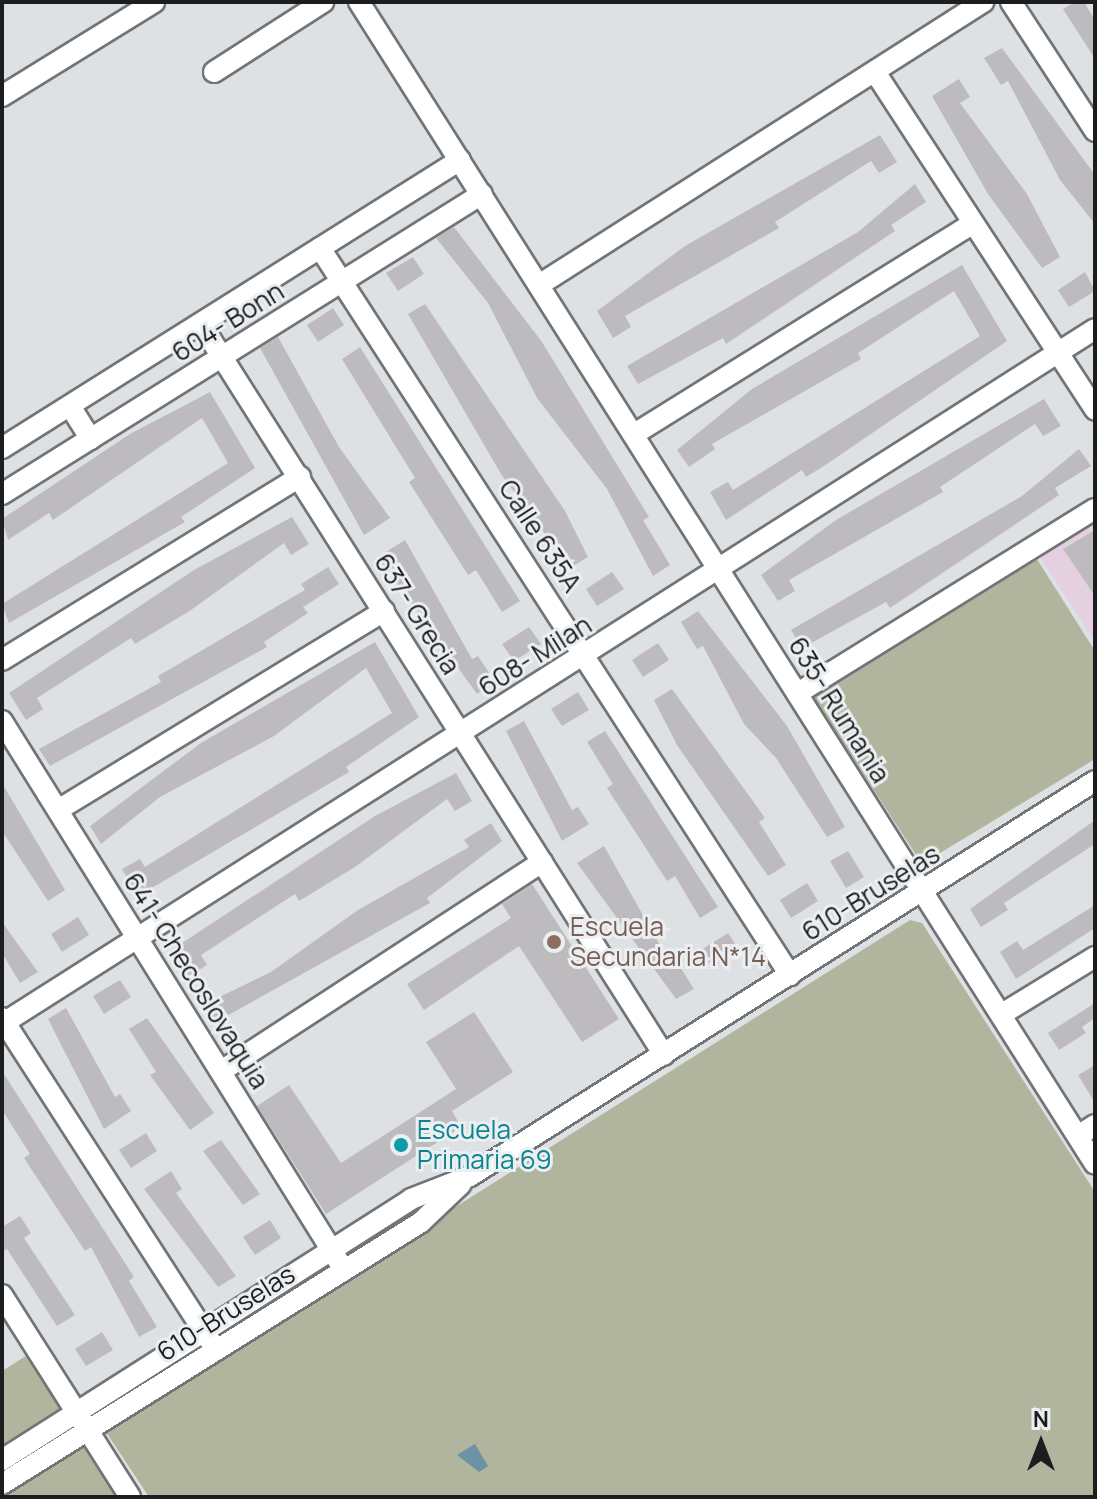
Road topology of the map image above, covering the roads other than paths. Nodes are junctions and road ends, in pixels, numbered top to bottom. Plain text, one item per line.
1 (154, 2) edge
2 (323, 2) edge
3 (359, 2) edge
4 (983, 2) edge
5 (1011, 2) edge
6 (214, 72) dead end
7 (875, 72) junction
8 (2, 96) edge
9 (1095, 131) edge
10 (460, 160) junction
11 (482, 194) junction
12 (973, 223) junction
13 (320, 248) junction
14 (345, 279) junction
15 (539, 285) junction
16 (201, 324) junction
17 (1095, 329) edge
18 (1057, 352) junction
19 (223, 355) junction
20 (70, 406) junction
21 (1095, 410) edge
22 (636, 433) junction
23 (91, 439) junction
24 (2, 448) edge
25 (300, 477) junction
26 (2, 494) edge
27 (1095, 509) edge
28 (720, 568) junction
29 (384, 611) junction
30 (586, 655) junction
31 (2, 660) edge
32 (798, 693) junction
33 (2, 721) edge
34 (461, 733) junction
35 (1095, 781) edge
36 (58, 810) junction
37 (542, 862) junction
38 (922, 892) junction
39 (136, 936) junction
40 (1095, 957) edge
41 (790, 975) junction
42 (1002, 1014) junction
43 (3, 1021) edge
44 (664, 1055) junction
45 (223, 1070) junction
46 (1086, 1131) edge
47 (1095, 1164) edge
48 (470, 1176) junction
49 (331, 1250) junction
50 (344, 1270) junction
51 (2, 1295) edge
52 (204, 1331) junction
53 (216, 1350) junction
54 (82, 1420) junction
55 (2, 1460) edge
56 (2, 1484) edge
57 (130, 1497) edge

1 - 8 street
2 - 6 street
3 - 10 street, 635- Rumania
4 - 7 street
5 - 9 street
7 - 12 street
7 - 15 street
10 - 11 street, 635- Rumania
10 - 13 street, 604- Bonn
11 - 14 street, 604- Bonn
11 - 15 street, 635- Rumania
12 - 18 street
12 - 22 street
13 - 14 street, Calle 635A
13 - 16 street, 604- Bonn
14 - 19 street, 604- Bonn
14 - 30 street, Calle 635A
15 - 22 street, 635- Rumania
16 - 19 street, 637- Grecia
16 - 20 street, 604- Bonn
17 - 18 street, 608- Milan
18 - 21 street
18 - 28 street, 608- Milan
19 - 23 street, 604- Bonn
19 - 25 street, 637- Grecia
20 - 23 street
20 - 24 street, 604- Bonn
22 - 28 street, 635- Rumania
23 - 26 street, 604- Bonn
25 - 29 street, 637- Grecia
25 - 31 street
27 - 32 street
28 - 30 street, 608- Milan
28 - 32 street, 635- Rumania
29 - 34 street, 637- Grecia
29 - 36 street
30 - 34 street, 608- Milan
30 - 41 street, Calle 635A
32 - 38 street, 635- Rumania
33 - 36 street, 641- Checoslovaquia
34 - 37 street, 637- Grecia
34 - 39 street, 608- Milan
35 - 38 street, 610-Bruselas
36 - 39 street, 641- Checoslovaquia
37 - 44 street, 637- Grecia
37 - 45 street
38 - 41 street, 610-Bruselas
38 - 42 street, 635- Rumania
39 - 43 street, 608- Milan
39 - 45 street, 641- Checoslovaquia
40 - 42 street
41 - 44 street, 610-Bruselas
42 - 46 street, 635- Rumania
43 - 52 street
44 - 48 street, 610-Bruselas
45 - 49 street, 641- Checoslovaquia
46 - 47 street, 635- Rumania
48 - 49 street, 610-Bruselas
48 - 50 street, 610-Bruselas
49 - 50 street, 641- Checoslovaquia
49 - 52 street, 610-Bruselas
50 - 53 street, 610-Bruselas
51 - 54 street
52 - 53 street
52 - 54 street, 610-Bruselas
53 - 54 street, 610-Bruselas
54 - 55 street, 610-Bruselas
54 - 56 street, 610-Bruselas
54 - 57 street

